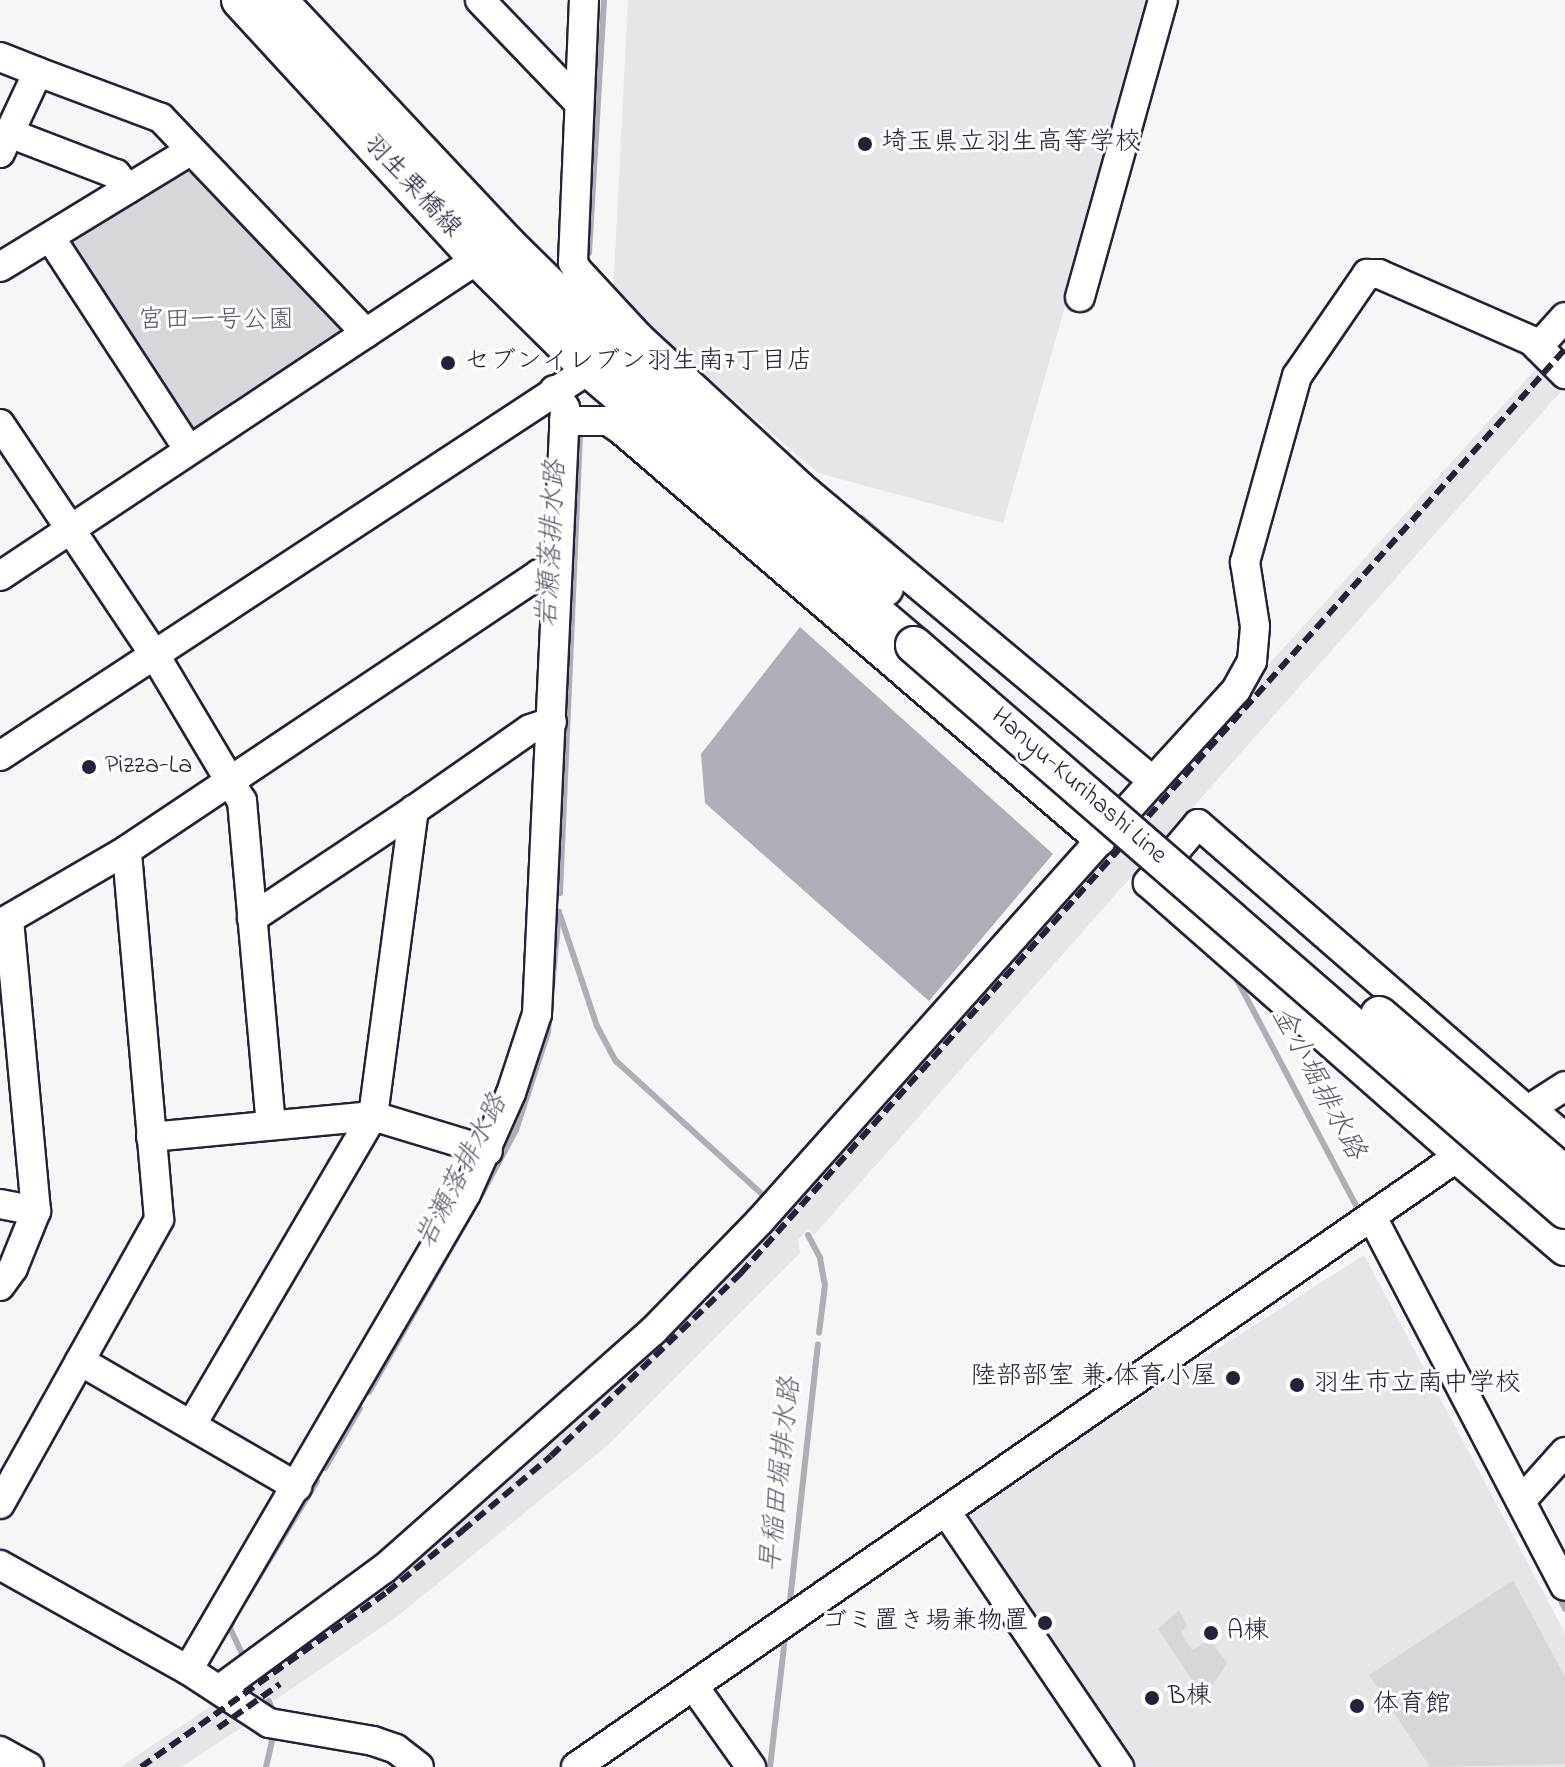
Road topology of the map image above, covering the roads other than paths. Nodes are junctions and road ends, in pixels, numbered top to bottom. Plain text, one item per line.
1 (240, 0) edge
2 (278, 0) edge
3 (480, 0) edge
4 (584, 0) edge
5 (1163, 0) edge
6 (0, 57) edge
7 (38, 72) junction
8 (578, 102) junction
9 (5, 143) edge
10 (190, 151) junction
11 (128, 189) junction
12 (50, 237) junction
13 (478, 259) junction
14 (0, 267) edge
15 (1080, 297) dead end
16 (1565, 317) edge
17 (366, 333) junction
18 (1538, 347) junction
19 (615, 353) junction
20 (1565, 374) edge
21 (554, 390) junction
22 (564, 421) junction
23 (0, 424) edge
24 (189, 450) junction
25 (69, 530) junction
26 (557, 569) junction
27 (0, 576) edge
28 (922, 636) junction
29 (156, 657) junction
30 (552, 722) junction
31 (0, 756) edge
32 (232, 780) junction
33 (1153, 781) junction
34 (414, 810) junction
35 (1100, 841) junction
36 (127, 850) junction
37 (252, 918) junction
38 (4, 922) edge
39 (1565, 1086) edge
40 (1528, 1111) junction
41 (373, 1116) junction
42 (271, 1123) junction
43 (151, 1137) junction
44 (1565, 1143) edge
45 (488, 1151) junction
46 (1459, 1156) junction
47 (1565, 1175) edge
48 (0, 1204) edge
49 (1565, 1210) edge
50 (36, 1211) junction
51 (1372, 1217) junction
52 (1565, 1247) edge
53 (0, 1286) edge
54 (80, 1361) junction
55 (192, 1424) junction
56 (1565, 1452) edge
57 (297, 1487) junction
58 (1521, 1501) junction
59 (0, 1504) edge
60 (947, 1513) junction
61 (0, 1565) edge
62 (1565, 1586) edge
63 (188, 1670) junction
64 (695, 1688) junction
65 (220, 1689) junction
66 (0, 1751) edge
67 (29, 1767) edge
68 (419, 1767) edge
69 (576, 1767) edge
70 (751, 1767) edge
71 (1119, 1767) edge

1 - 13 main road, 羽生栗橋線
2 - 19 main road, 羽生栗橋線
3 - 8 street
4 - 8 street
5 - 15 street
6 - 7 street
7 - 9 street
7 - 10 street
8 - 19 street
9 - 11 street
10 - 11 street
10 - 17 street
11 - 12 street
12 - 14 street
12 - 24 street
13 - 17 street
13 - 19 main road, 羽生栗橋線
16 - 18 street
17 - 24 street
18 - 20 street
18 - 33 street
19 - 21 street
19 - 28 main road, Hanyu-Kurihashi Line
19 - 33 street
21 - 22 street
21 - 29 street
22 - 26 street
22 - 35 street
23 - 25 street
24 - 25 street
25 - 27 street
25 - 29 street
26 - 30 street
26 - 32 street
28 - 47 main road, Hanyu-Kurihashi Line, bridge
28 - 49 main road, Hanyu-Kurihashi Line, bridge
29 - 31 street
29 - 32 street
30 - 34 street
30 - 45 street
32 - 36 street
32 - 37 street
33 - 35 street
34 - 37 street
34 - 41 street
35 - 65 street
36 - 38 street
36 - 43 street
37 - 42 street
38 - 50 street
39 - 40 street
40 - 44 main road
40 - 46 street
40 - 46 street
41 - 42 street
41 - 45 street
41 - 55 street
42 - 43 street
43 - 54 street
45 - 57 street
46 - 51 street
46 - 52 main road
48 - 50 street
50 - 53 street
51 - 58 street
51 - 60 street
54 - 55 street
54 - 59 street
55 - 57 street
56 - 58 street
57 - 63 street
58 - 62 street
60 - 64 street
60 - 71 street
61 - 63 street
63 - 65 street
64 - 69 street
64 - 70 street
65 - 68 street
66 - 67 street

